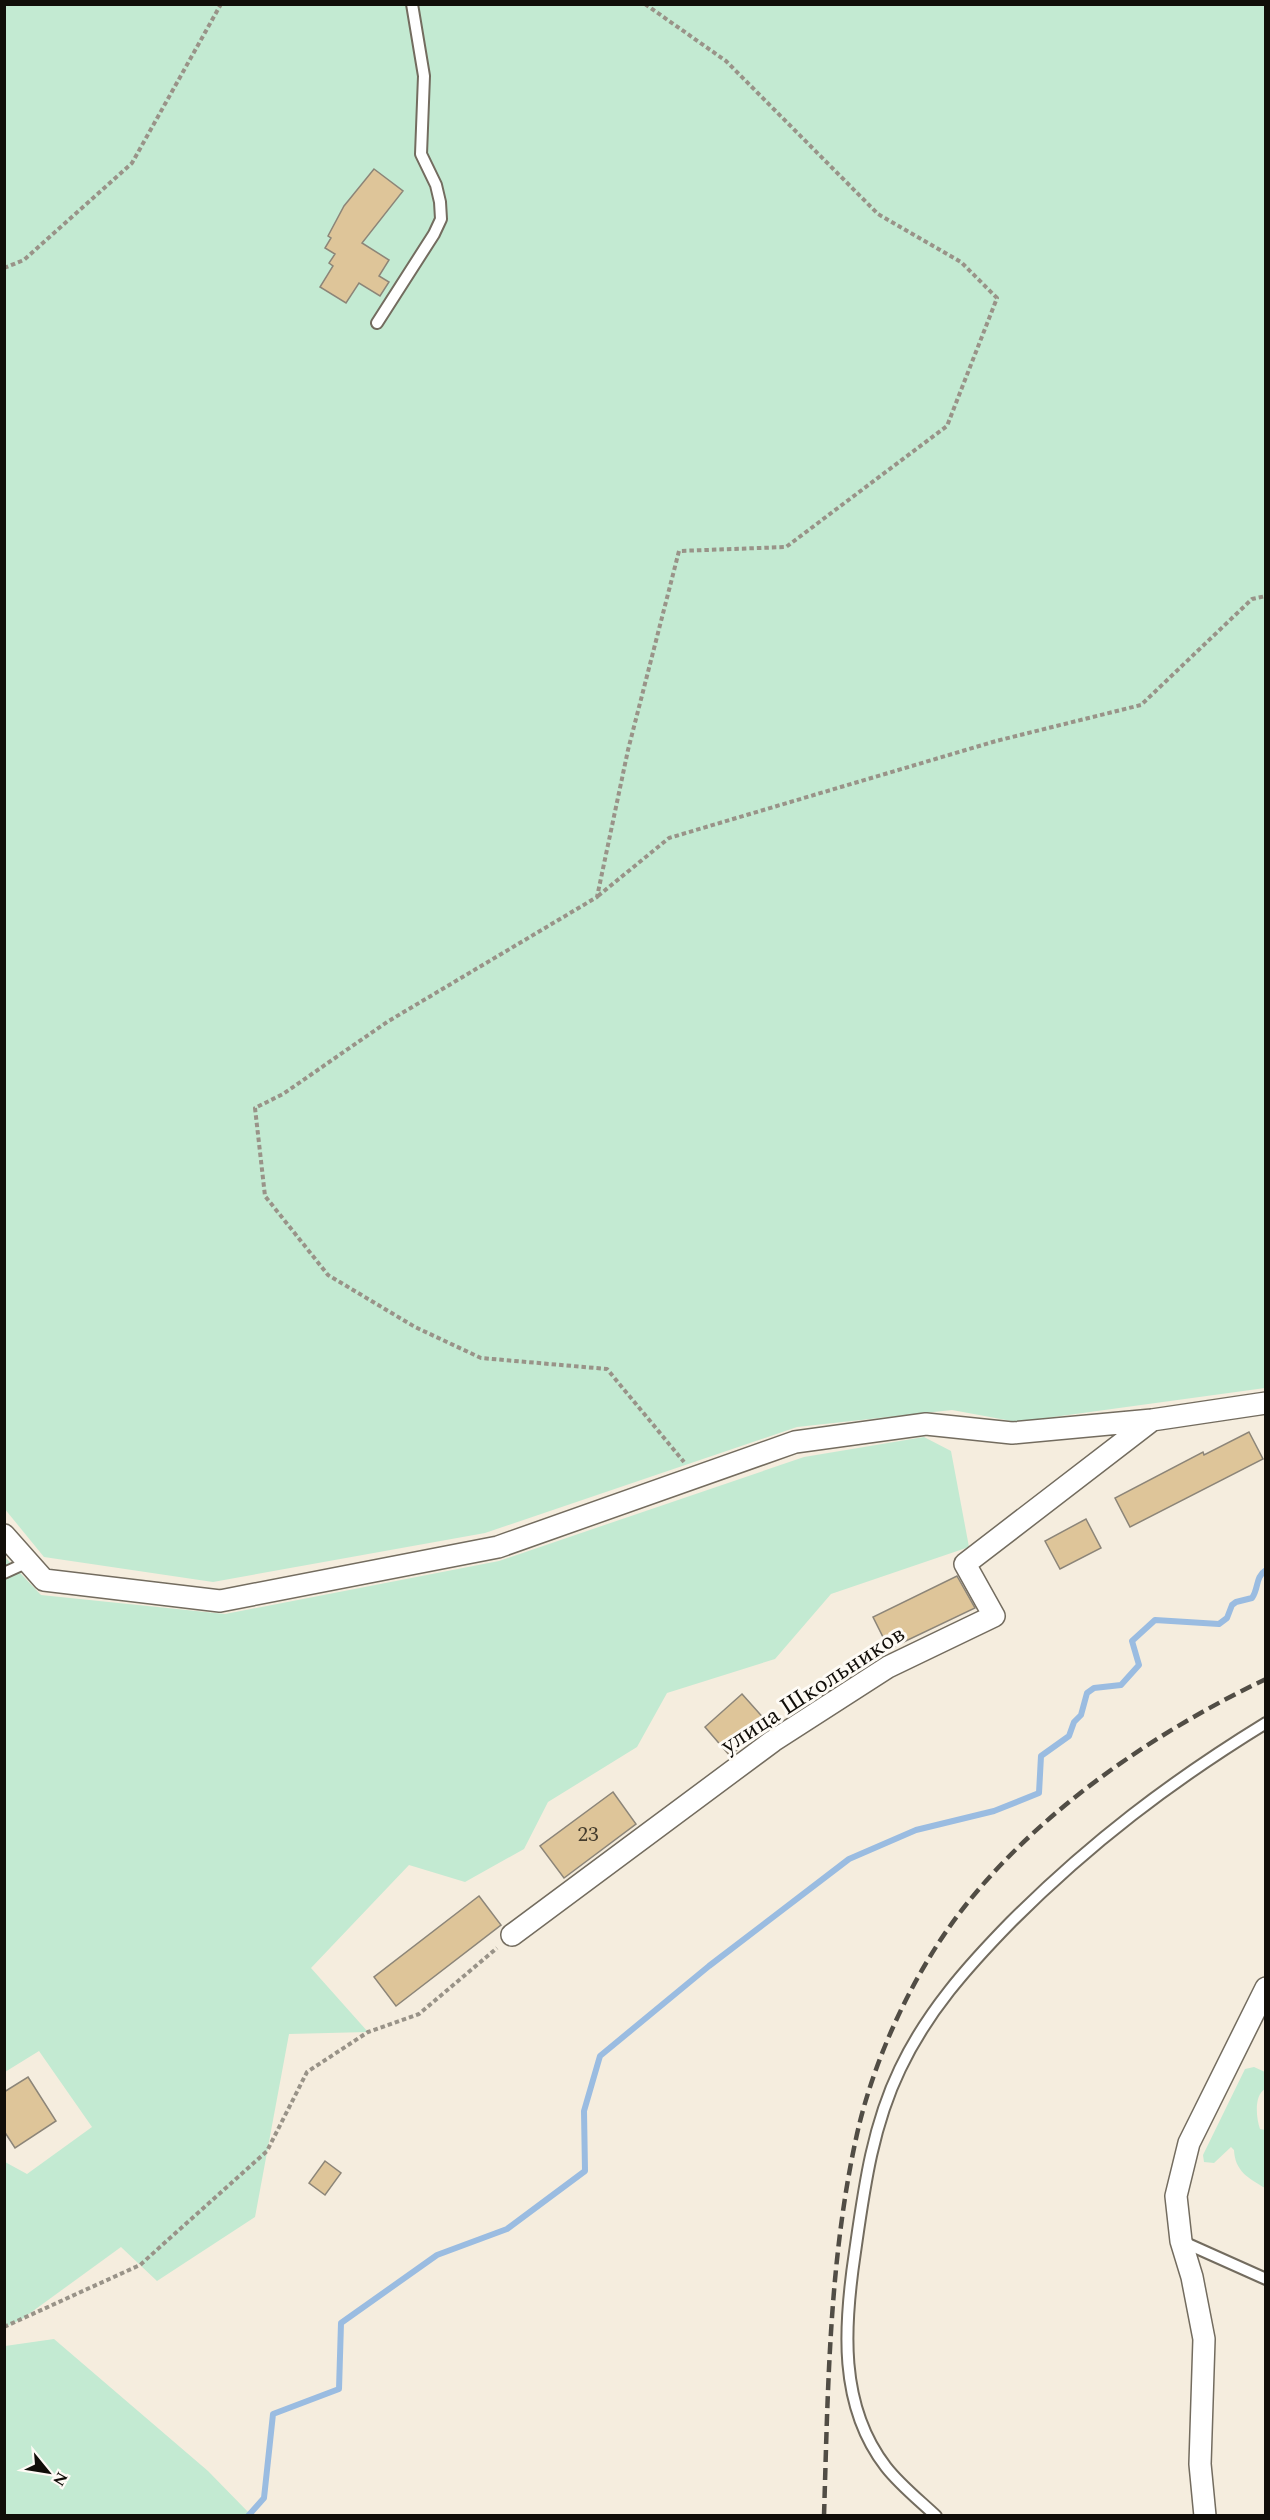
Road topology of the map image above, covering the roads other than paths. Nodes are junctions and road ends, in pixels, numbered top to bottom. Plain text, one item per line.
1 (412, 4) edge
2 (377, 323) dead end
3 (1266, 1403) edge
4 (1152, 1420) junction
5 (4, 1535) edge
6 (28, 1562) junction
7 (4, 1573) edge
8 (1266, 1724) edge
9 (512, 1935) road end
10 (1266, 1988) edge
11 (1181, 2241) junction
12 (1266, 2279) edge
13 (936, 2516) edge
14 (1205, 2516) edge

1 - 2 lane
3 - 4 street, улица Школьников
4 - 6 street
4 - 9 street, улица Школьников
5 - 6 street
6 - 7 lane
8 - 13 lane
10 - 11 street
11 - 12 lane
11 - 14 street

